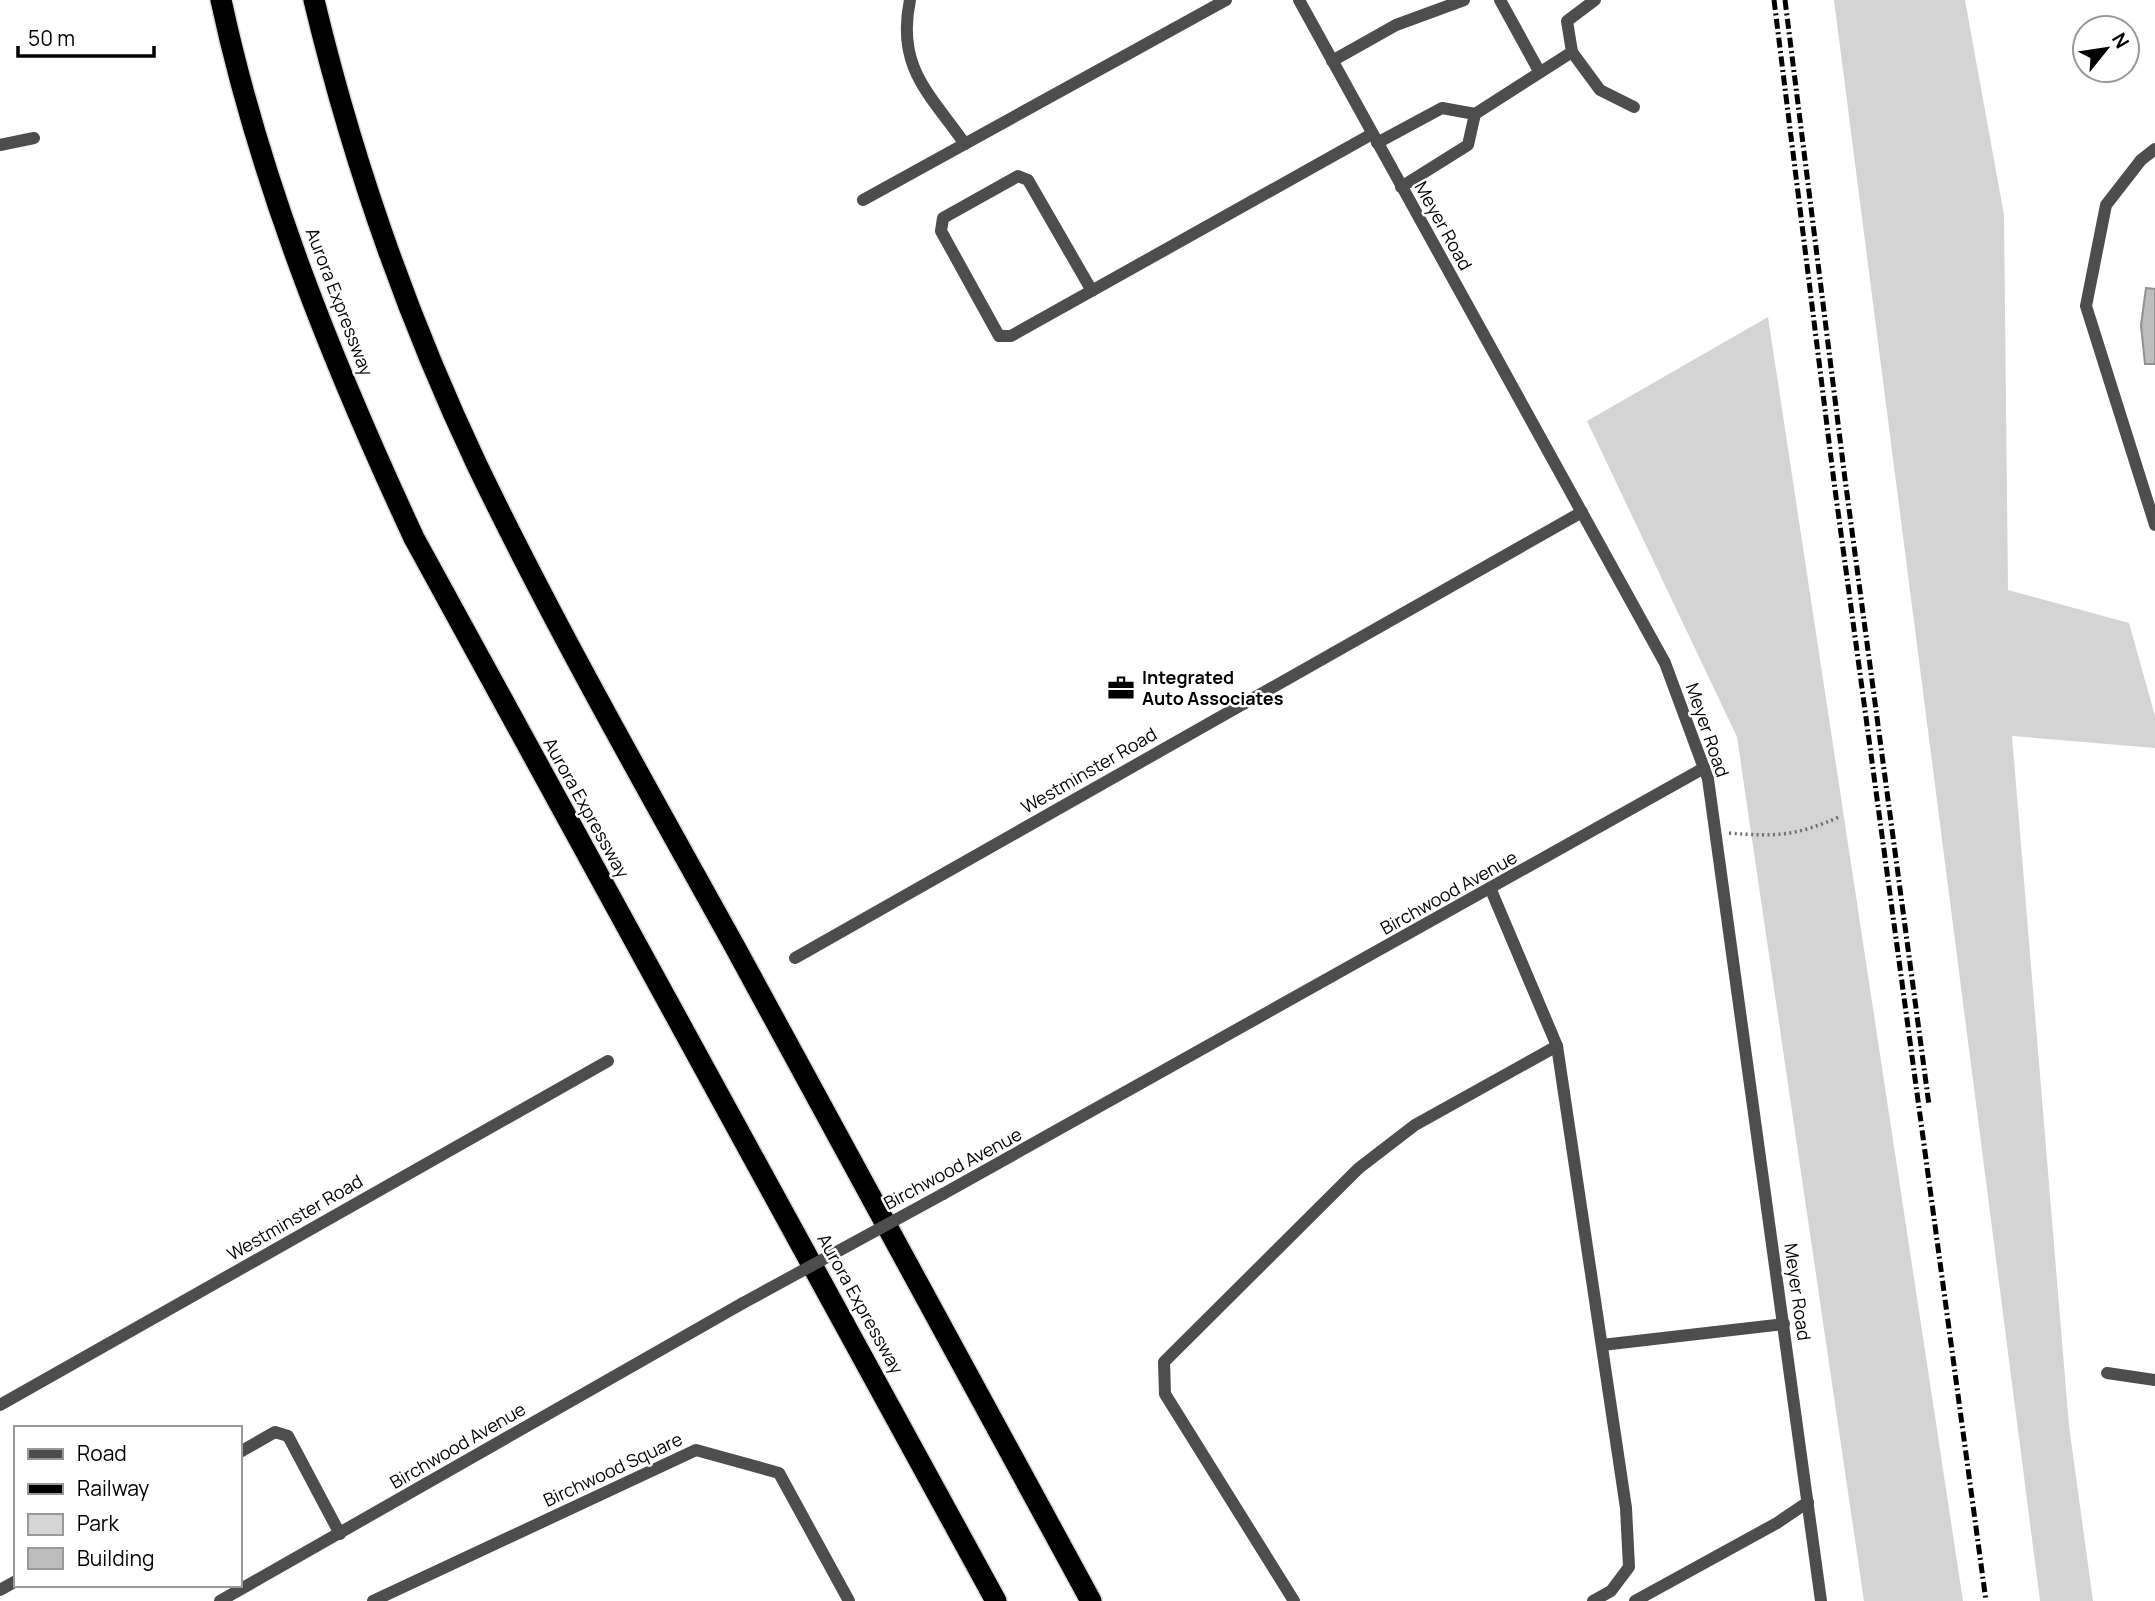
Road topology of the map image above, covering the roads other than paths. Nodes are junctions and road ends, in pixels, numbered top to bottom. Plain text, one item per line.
1 (221, 0) edge
2 (314, 0) edge
3 (910, 0) edge
4 (1226, 0) edge
5 (1298, 0) edge
6 (1464, 0) edge
7 (1500, 0) edge
8 (1595, 0) edge
9 (1572, 52) junction
10 (1332, 61) junction
11 (1539, 71) junction
12 (1634, 107) dead end
13 (1475, 114) junction
14 (34, 138) dead end
15 (1375, 139) junction
16 (965, 144) junction
17 (0, 145) edge
18 (2155, 149) edge
19 (1401, 187) junction
20 (863, 200) dead end
21 (1092, 291) junction
22 (1582, 512) junction
23 (2155, 525) edge
24 (1704, 768) junction
25 (1490, 890) junction
26 (795, 958) dead end
27 (1557, 1046) junction
28 (608, 1061) dead end
29 (1783, 1324) junction
30 (1602, 1345) junction
31 (2107, 1373) dead end
32 (2155, 1380) edge
33 (0, 1405) edge
34 (242, 1451) edge
35 (1808, 1502) junction
36 (340, 1534) junction
37 (238, 1597) edge
38 (220, 1601) edge
39 (373, 1601) edge
40 (849, 1601) edge
41 (996, 1601) edge
42 (1091, 1601) edge
43 (1294, 1601) edge
44 (1593, 1601) edge
45 (1635, 1601) edge
46 (1821, 1601) edge

1 - 41 highway, Aurora Expressway
2 - 42 highway
3 - 16 street
4 - 16 street
5 - 10 street, Meyer Road
6 - 10 street
7 - 11 street
8 - 9 street
9 - 11 street
9 - 12 street
10 - 15 street, Meyer Road
11 - 13 street
13 - 15 street
13 - 19 street
14 - 17 street
15 - 19 street, Meyer Road
15 - 21 street
16 - 20 street
18 - 23 street
19 - 22 street, Meyer Road
21 - 21 street
22 - 24 street, Meyer Road
22 - 26 street, Westminster Road
24 - 25 street, Birchwood Avenue
24 - 29 street, Meyer Road
25 - 27 street
25 - 36 street, Birchwood Avenue, bridge
27 - 30 street
27 - 43 street
28 - 33 street, Westminster Road
29 - 30 street
29 - 35 street, Meyer Road
30 - 44 street
31 - 32 street
34 - 36 street
35 - 45 street
35 - 46 street, Meyer Road
36 - 37 street, Birchwood Avenue
37 - 38 street, Birchwood Avenue
39 - 40 street, Birchwood Square

